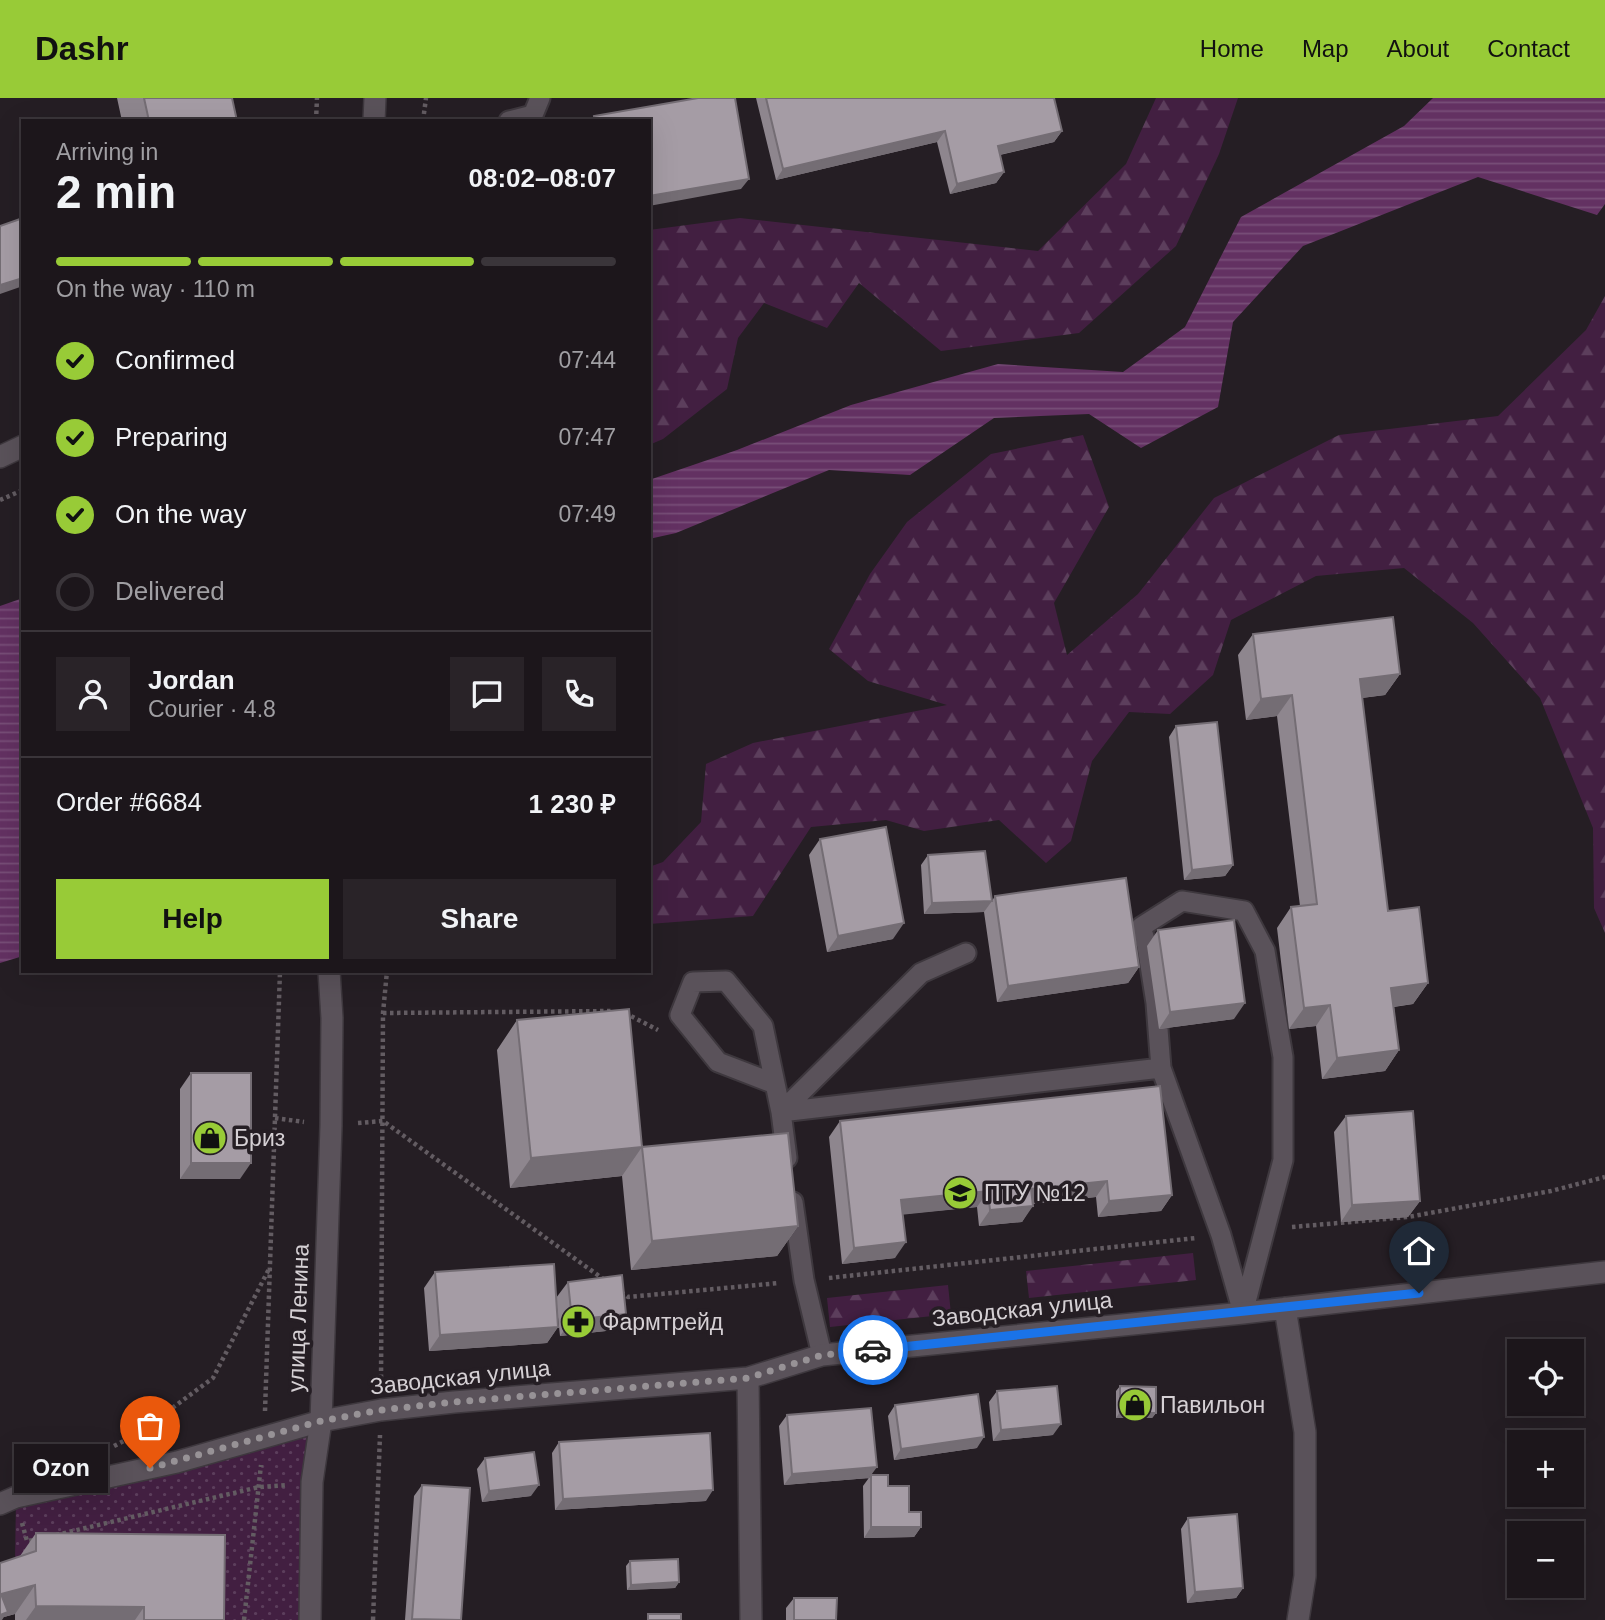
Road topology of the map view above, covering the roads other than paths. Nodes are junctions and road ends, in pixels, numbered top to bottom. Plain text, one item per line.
1 (375, 98) edge
2 (540, 98) edge
3 (374, 119) edge
4 (517, 119) edge
5 (21, 447) edge
6 (0, 457) edge
7 (967, 953) dead end
8 (329, 973) edge
9 (343, 973) edge
10 (332, 1018) junction
11 (1161, 1068) junction
12 (775, 1084) junction
13 (781, 1112) junction
14 (1605, 1272) edge
15 (1285, 1308) junction
16 (1242, 1313) junction
17 (822, 1355) junction
18 (748, 1378) junction
19 (321, 1421) junction
20 (8, 1500) edge
21 (310, 1620) edge
22 (751, 1620) edge
23 (1298, 1620) edge

1 - 3 street
2 - 4 lane
5 - 6 street
7 - 13 lane
8 - 10 street, улица Ленина
9 - 10 street, улица Ленина
10 - 19 street, улица Ленина
11 - 13 lane
11 - 16 lane
11 - 16 lane
12 - 12 lane
12 - 13 lane
13 - 17 lane
14 - 15 street, Заводская улица
15 - 16 street, Заводская улица
15 - 23 street
16 - 17 street, Заводская улица
17 - 18 street, Заводская улица
18 - 19 street, Заводская улица
18 - 22 street
19 - 20 street, Заводская улица
19 - 21 street, улица Ленина

